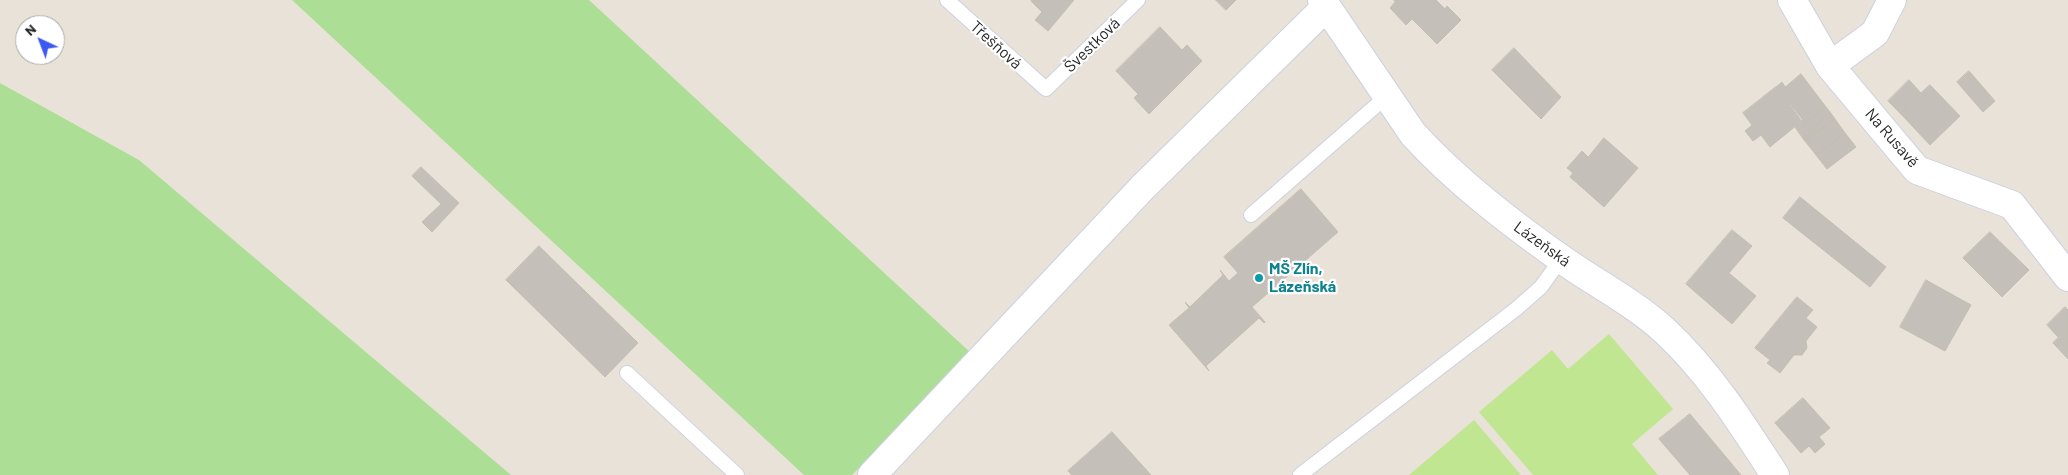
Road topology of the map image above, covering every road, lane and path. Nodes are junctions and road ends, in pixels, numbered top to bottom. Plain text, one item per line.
1 (946, 0) edge
2 (1138, 0) edge
3 (1792, 0) edge
4 (1892, 0) edge
5 (1324, 4) edge
6 (1830, 66) junction
7 (1046, 89) joint
8 (1387, 96) junction
9 (1251, 215) dead end
10 (1561, 259) junction
11 (2068, 277) edge
12 (626, 372) dead end
13 (737, 475) edge
14 (872, 475) edge
15 (1300, 475) edge
16 (1775, 475) edge

1 - 7 lane, Třešňová
2 - 7 lane, Švestková
3 - 6 street, Na Rusavě
4 - 6 street
5 - 8 street, Lázeňská
5 - 14 street
6 - 11 street, Na Rusavě
8 - 9 lane
8 - 10 street, Lázeňská
10 - 15 lane
10 - 16 street, Lázeňská
12 - 13 lane

